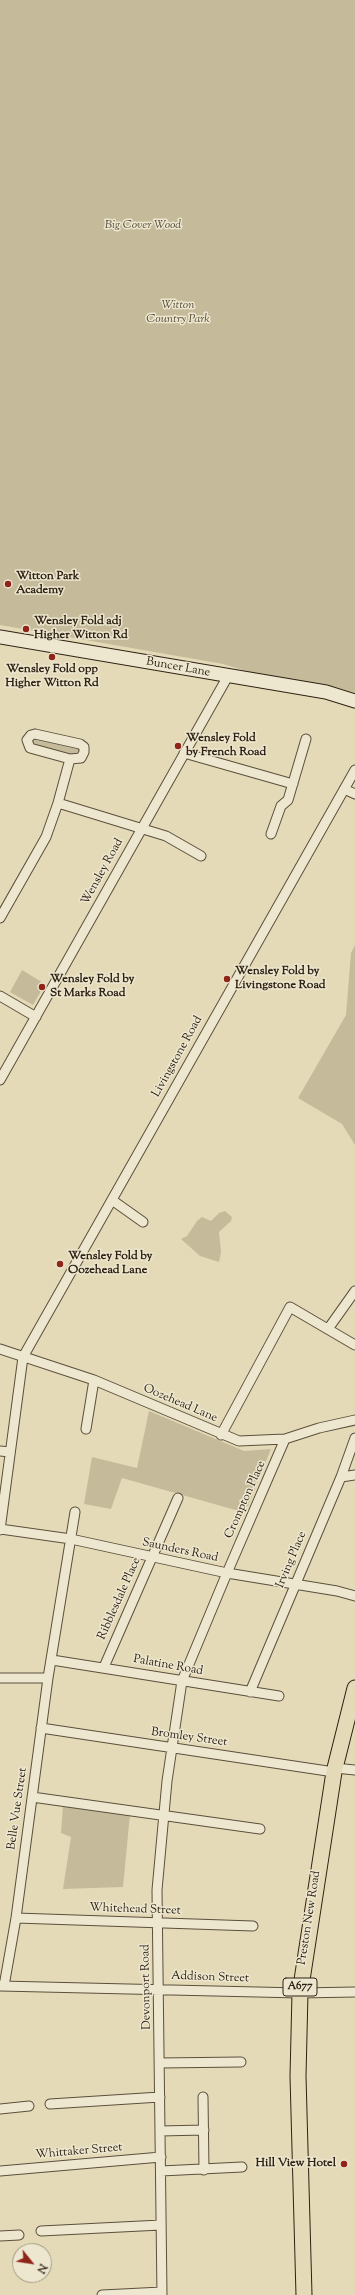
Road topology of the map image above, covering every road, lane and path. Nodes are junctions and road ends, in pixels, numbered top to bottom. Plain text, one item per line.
1 (0, 637) edge
2 (228, 676) junction
3 (355, 701) edge
4 (306, 739) dead end
5 (184, 754) junction
6 (70, 759) junction
7 (355, 770) edge
8 (293, 784) junction
9 (344, 789) junction
10 (355, 794) edge
11 (58, 803) junction
12 (141, 828) junction
13 (271, 834) dead end
14 (200, 856) dead end
15 (1, 912) edge
16 (0, 996) edge
17 (36, 1017) junction
18 (0, 1080) edge
19 (112, 1200) junction
20 (143, 1222) dead end
21 (355, 1291) edge
22 (328, 1329) junction
23 (355, 1345) edge
24 (0, 1350) edge
25 (23, 1357) junction
26 (94, 1380) junction
27 (355, 1420) edge
28 (86, 1429) dead end
29 (221, 1434) junction
30 (355, 1438) edge
31 (286, 1439) junction
32 (0, 1450) edge
33 (10, 1452) junction
34 (355, 1475) edge
35 (341, 1477) junction
36 (178, 1498) dead end
37 (75, 1512) dead end
38 (0, 1530) edge
39 (71, 1539) junction
40 (151, 1558) junction
41 (227, 1573) junction
42 (295, 1584) junction
43 (355, 1596) edge
44 (52, 1660) junction
45 (104, 1667) junction
46 (0, 1678) edge
47 (48, 1678) junction
48 (182, 1681) junction
49 (355, 1688) edge
50 (250, 1692) junction
51 (280, 1696) dead end
52 (40, 1728) junction
53 (171, 1749) junction
54 (334, 1770) junction
55 (355, 1770) edge
56 (32, 1798) junction
57 (162, 1816) junction
58 (260, 1829) dead end
59 (16, 1918) junction
60 (157, 1923) junction
61 (253, 1926) dead end
62 (2, 1986) edge
63 (158, 1989) junction
64 (355, 1992) edge
65 (300, 1993) junction
66 (240, 2062) dead end
67 (160, 2063) junction
68 (160, 2096) junction
69 (203, 2097) dead end
70 (50, 2104) dead end
71 (29, 2106) dead end
72 (0, 2109) edge
73 (204, 2130) junction
74 (160, 2131) junction
75 (161, 2157) junction
76 (242, 2167) dead end
77 (204, 2170) junction
78 (0, 2171) edge
79 (161, 2171) junction
80 (161, 2225) junction
81 (41, 2231) dead end
82 (19, 2234) dead end
83 (0, 2236) edge
84 (162, 2293) edge
85 (102, 2295) edge
86 (304, 2295) edge

1 - 2 main road, Buncer Lane
2 - 3 main road, Buncer Lane
2 - 5 street, Wensley Road
4 - 8 street
5 - 8 street
5 - 12 street, Wensley Road
6 - 6 street
6 - 11 street
7 - 9 street, Livingstone Road
8 - 13 street
9 - 10 street
9 - 19 street, Livingstone Road
11 - 12 street
11 - 15 street
12 - 14 street
12 - 17 street, Wensley Road
16 - 17 street
17 - 18 street, Wensley Road
19 - 20 street
19 - 25 street, Livingstone Road
21 - 22 street
22 - 23 street
22 - 29 street
24 - 25 street, Oozehead Lane
25 - 26 street, Oozehead Lane
25 - 33 street
26 - 28 street
26 - 29 street, Oozehead Lane
27 - 31 street, Oozehead Lane
29 - 31 street, Oozehead Lane
30 - 35 street, Irving Place
31 - 41 street, Crompton Place
32 - 33 street
33 - 38 street
34 - 35 street
35 - 42 street, Irving Place
36 - 40 street, Ribblesdale Place
37 - 39 street, Belle Vue Street
38 - 39 street, Saunders Road
39 - 40 street, Saunders Road
39 - 44 street, Belle Vue Street
40 - 41 street, Saunders Road
40 - 45 street, Ribblesdale Place
41 - 42 street, Saunders Road
41 - 48 street, Crompton Place
42 - 43 street, Saunders Road
42 - 50 street, Irving Place
44 - 45 street, Palatine Road
44 - 47 street, Belle Vue Street
45 - 48 street, Palatine Road
46 - 47 street
47 - 52 street, Belle Vue Street
48 - 50 street, Palatine Road
48 - 53 street, Devonport Road
49 - 54 highway, Preston New Road / A677
50 - 51 street, Palatine Road
52 - 53 street, Bromley Street
52 - 56 street, Belle Vue Street
53 - 54 street, Bromley Street
53 - 57 street, Devonport Road
54 - 55 street, Bromley Street
54 - 65 highway, Preston New Road / A677
56 - 57 street
56 - 59 street, Belle Vue Street
57 - 58 street
57 - 60 street, Devonport Road
59 - 60 street, Whitehead Street
59 - 62 street, Belle Vue Street
60 - 61 street, Whitehead Street
60 - 63 street, Devonport Road
62 - 63 street, Addison Street
63 - 65 street, Addison Street
63 - 67 street, Devonport Road
64 - 65 street, Addison Street
65 - 86 highway, Preston New Road / A677
66 - 67 street
67 - 68 street, Devonport Road
68 - 70 street
68 - 74 street, Devonport Road
69 - 73 street
71 - 72 street
73 - 74 street
73 - 77 street
74 - 75 street, Devonport Road
75 - 78 street, Whittaker Street
75 - 79 street, Devonport Road
76 - 77 street
77 - 79 street
79 - 80 street, Devonport Road
80 - 81 street
80 - 84 street, Devonport Road
82 - 83 street
84 - 85 street

